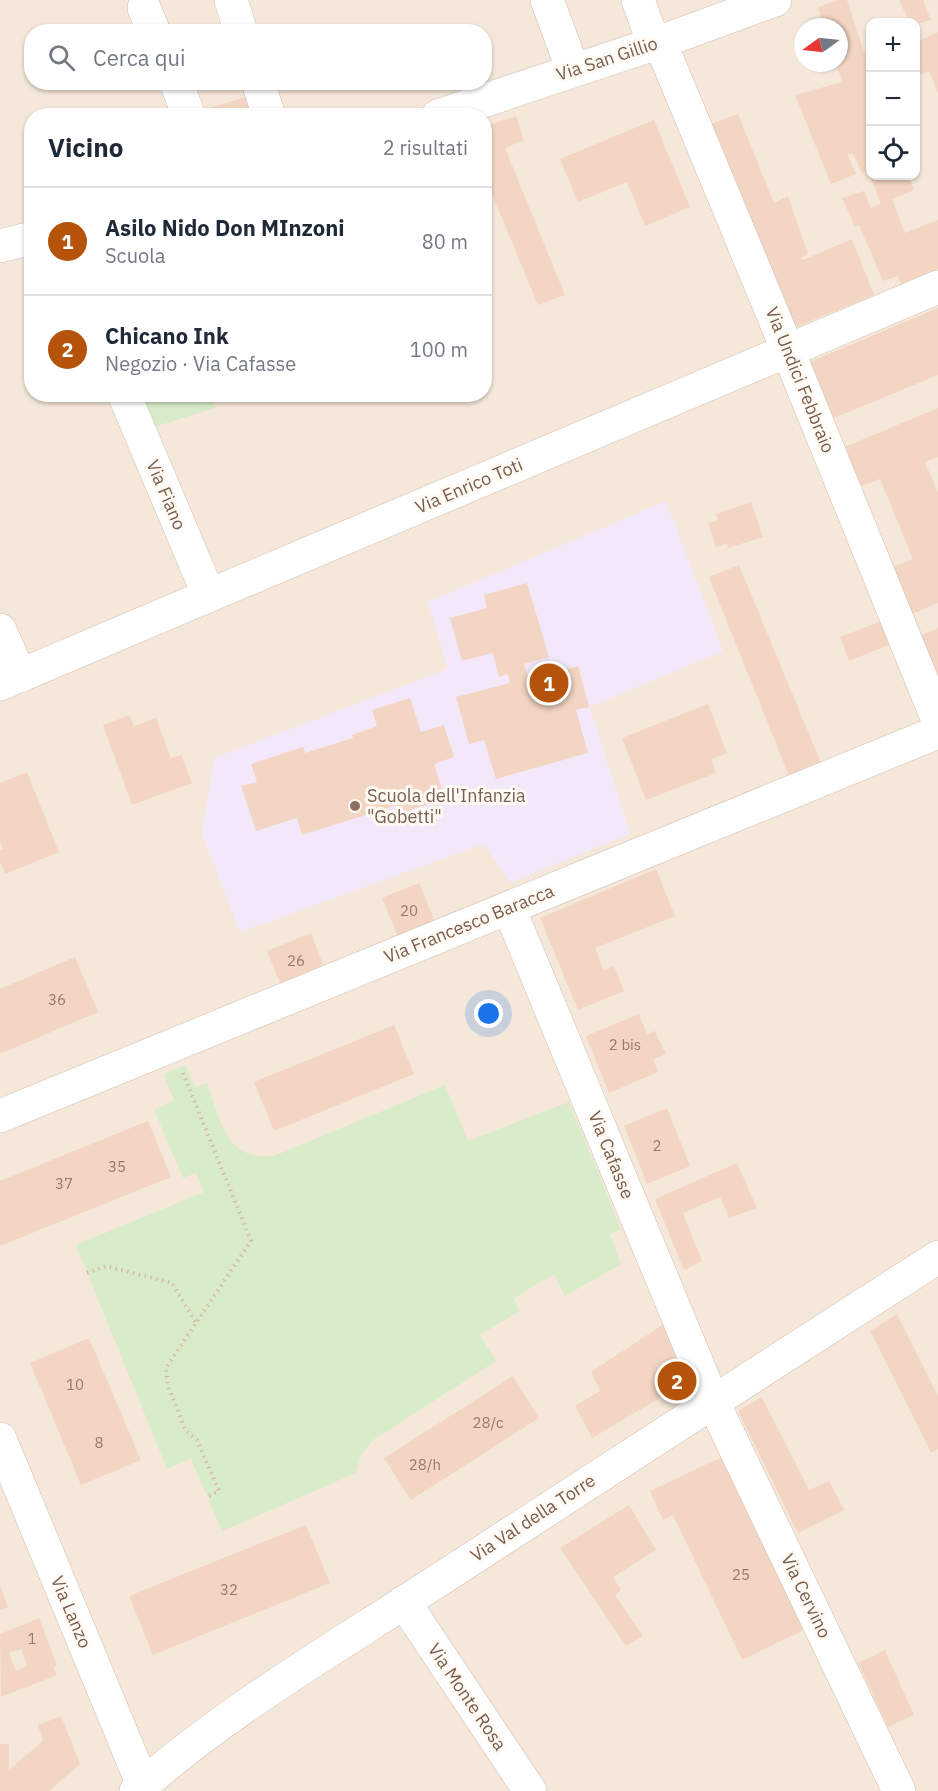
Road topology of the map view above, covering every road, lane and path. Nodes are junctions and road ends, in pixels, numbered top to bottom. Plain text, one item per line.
1 (231, 0) edge
2 (547, 0) edge
3 (638, 0) edge
4 (775, 0) edge
5 (238, 24) edge
6 (657, 43) junction
7 (573, 70) junction
8 (179, 90) edge
9 (261, 90) edge
10 (186, 108) edge
11 (266, 108) edge
12 (461, 108) edge
13 (24, 240) edge
14 (0, 246) edge
15 (938, 287) edge
16 (789, 351) junction
17 (127, 402) edge
18 (208, 596) junction
19 (0, 630) edge
20 (10, 680) edge
21 (938, 720) edge
22 (938, 732) edge
23 (510, 908) junction
24 (181, 1067) dead end
25 (0, 1116) edge
26 (938, 1257) edge
27 (87, 1273) dead end
28 (196, 1323) junction
29 (713, 1402) junction
30 (0, 1438) edge
31 (207, 1497) dead end
32 (404, 1602) junction
33 (140, 1788) edge
34 (530, 1791) edge
35 (899, 1791) edge

1 - 5 street
2 - 7 street
3 - 6 street, Via Undici Febbraio
4 - 6 street, Via San Gillio
6 - 7 street, Via San Gillio
6 - 16 street, Via Undici Febbraio
7 - 12 street, Via San Gillio
8 - 10 street
9 - 11 street
13 - 14 street
15 - 16 street, Via Enrico Toti
16 - 18 street, Via Enrico Toti
16 - 21 street, Via Undici Febbraio
17 - 18 street, Via Fiano
18 - 20 street, Via Enrico Toti
19 - 20 street
22 - 23 street, Via Francesco Baracca
23 - 25 street, Via Francesco Baracca
23 - 29 street, Via Cafasse
24 - 28 path
26 - 29 street, Via Val della Torre
27 - 28 path
28 - 31 path
29 - 32 street, Via Val della Torre
29 - 35 street, Via Cervino
30 - 33 street, Via Lanzo
32 - 33 street, Via Val della Torre
32 - 34 street, Via Monte Rosa

